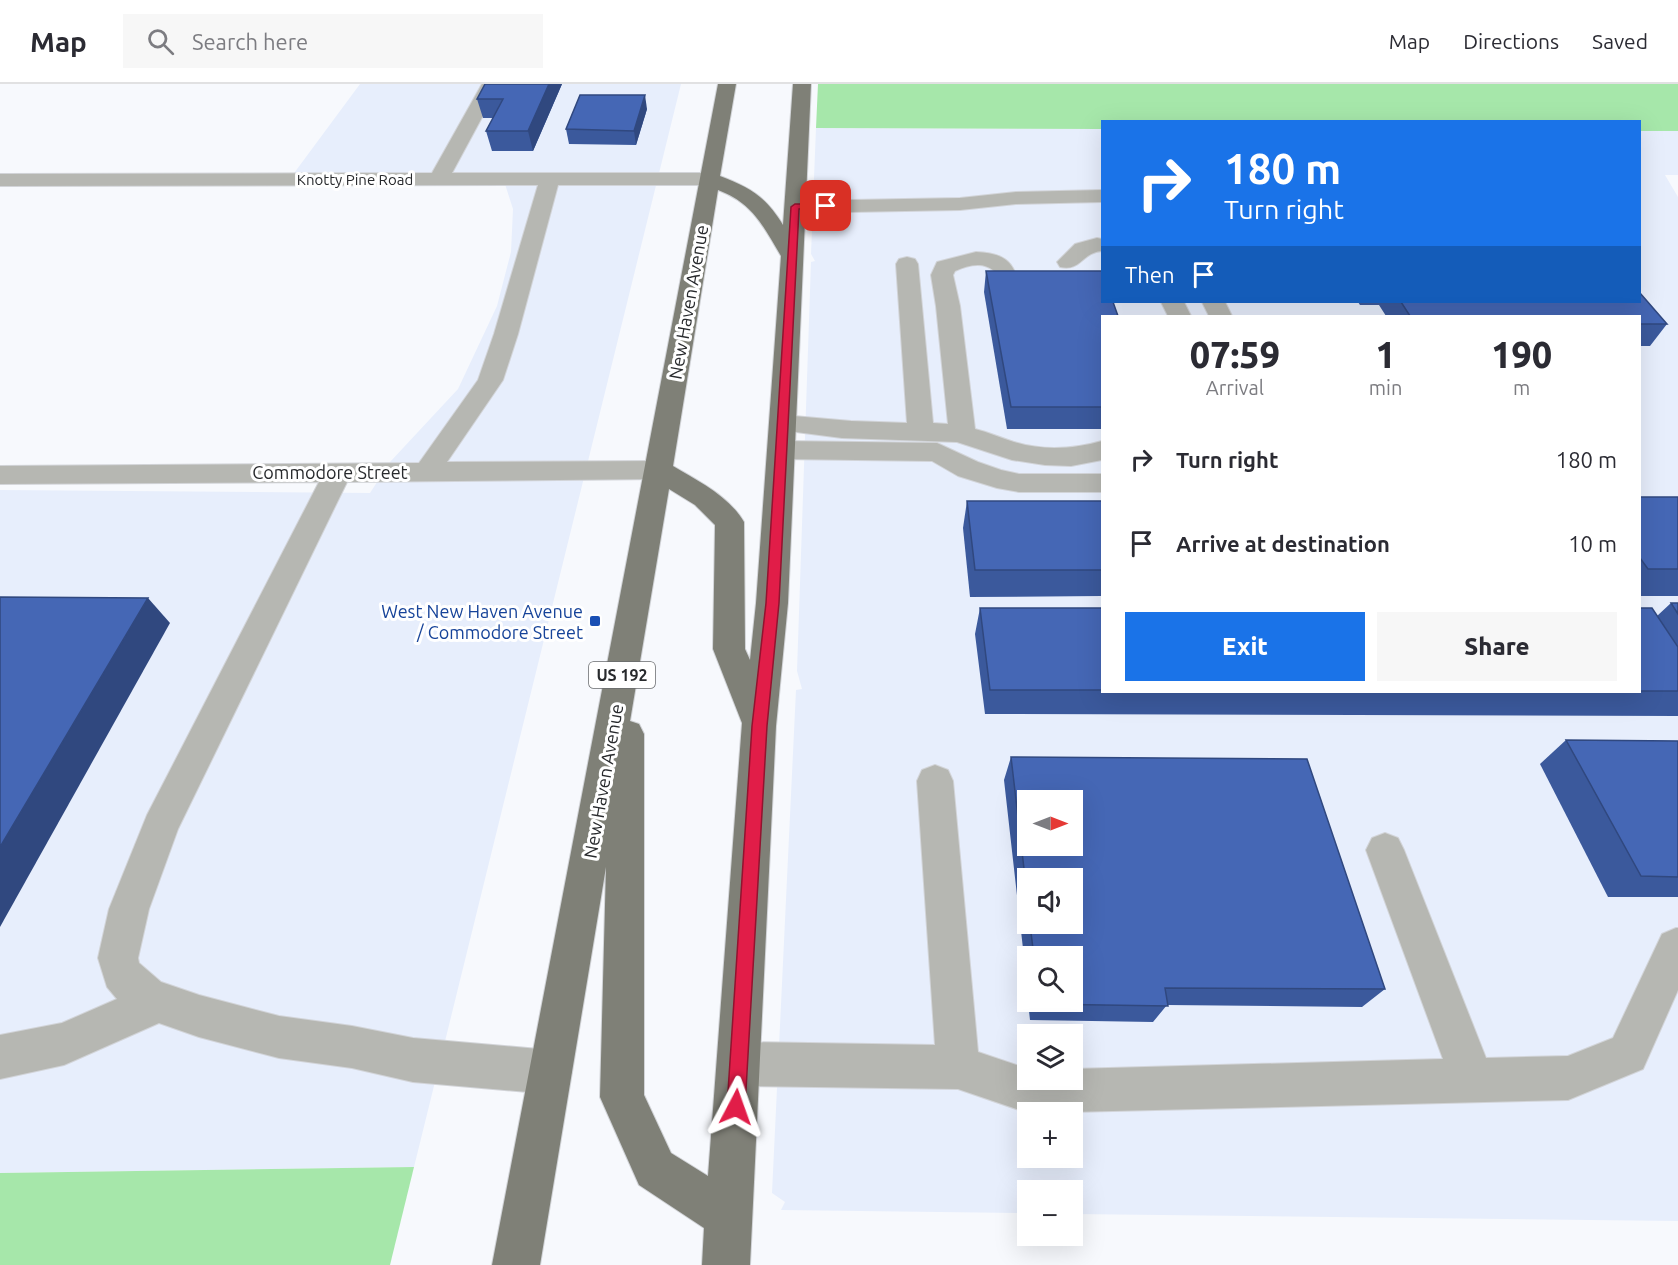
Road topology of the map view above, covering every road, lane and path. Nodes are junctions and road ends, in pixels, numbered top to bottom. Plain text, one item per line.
1 (727, 84) edge
2 (802, 84) edge
3 (490, 85) edge
4 (439, 179) junction
5 (550, 179) junction
6 (709, 179) junction
7 (0, 180) edge
8 (1101, 196) edge
9 (795, 207) junction
10 (1101, 245) edge
11 (792, 256) junction
12 (1101, 257) edge
13 (907, 264) dead end
14 (1010, 292) edge
15 (921, 432) junction
16 (962, 435) junction
17 (782, 436) junction
18 (1101, 450) edge
19 (659, 470) junction
20 (427, 471) junction
21 (338, 472) junction
22 (0, 475) edge
23 (1101, 483) edge
24 (629, 636) junction
25 (759, 726) junction
26 (935, 781) dead end
27 (1385, 850) dead end
28 (1678, 948) edge
29 (158, 1002) junction
30 (0, 1057) edge
31 (739, 1064) junction
32 (958, 1067) junction
33 (550, 1072) junction
34 (1473, 1079) junction
35 (729, 1216) junction
36 (516, 1265) edge
37 (726, 1265) edge

1 - 6 main road, New Haven Avenue / US 192
2 - 9 main road
3 - 4 street
4 - 5 street, Knotty Pine Road
4 - 7 street, Knotty Pine Road
5 - 6 street, Knotty Pine Road
5 - 20 street
6 - 11 main road
6 - 19 main road, New Haven Avenue / US 192
8 - 9 street
9 - 11 main road
10 - 12 street
11 - 17 main road
13 - 15 street
14 - 16 street
15 - 16 street
15 - 17 street
16 - 18 street
17 - 23 street
17 - 25 main road
19 - 20 street, Commodore Street
19 - 24 main road, New Haven Avenue / US 192
19 - 25 main road
20 - 21 street, Commodore Street
21 - 22 street, Commodore Street
21 - 29 street
24 - 33 main road, New Haven Avenue / US 192
24 - 35 main road
25 - 31 main road
26 - 32 street
27 - 34 street
28 - 34 street
29 - 30 street
29 - 33 street
31 - 32 street
31 - 35 main road
32 - 34 street
33 - 36 main road, New Haven Avenue / US 192
35 - 37 main road

